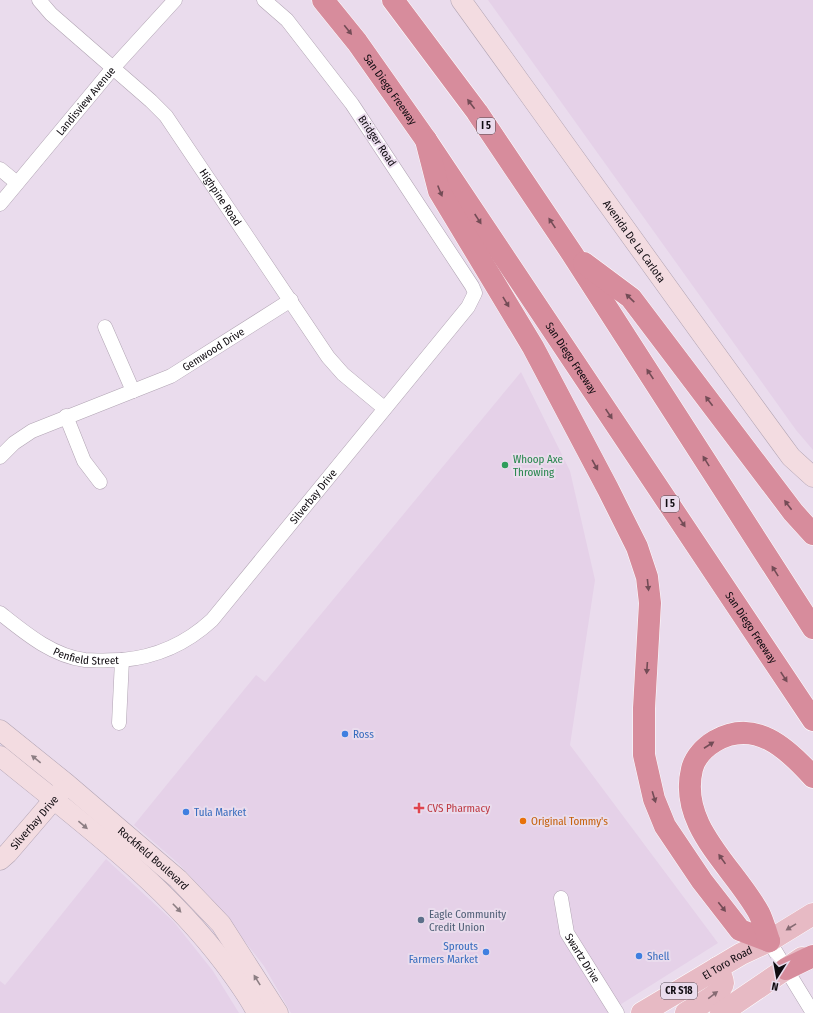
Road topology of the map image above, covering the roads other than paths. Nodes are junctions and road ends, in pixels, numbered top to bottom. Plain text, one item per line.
1 (39, 0) edge
2 (175, 0) edge
3 (264, 0) edge
4 (323, 0) edge
5 (393, 0) edge
6 (461, 0) edge
7 (113, 68) junction
8 (426, 140) junction
9 (0, 168) edge
10 (17, 183) junction
11 (0, 204) edge
12 (574, 256) junction
13 (475, 293) joint
14 (291, 300) junction
15 (106, 327) dead end
16 (132, 391) junction
17 (384, 408) junction
18 (66, 416) junction
19 (0, 457) edge
20 (813, 477) edge
21 (100, 482) dead end
22 (813, 534) edge
23 (0, 613) edge
24 (813, 628) edge
25 (122, 660) junction
26 (813, 720) edge
27 (119, 723) dead end
28 (0, 730) edge
29 (0, 756) edge
30 (813, 778) edge
31 (67, 784) junction
32 (54, 800) junction
33 (0, 860) edge
34 (561, 898) dead end
35 (813, 914) edge
36 (769, 941) junction
37 (813, 950) edge
38 (813, 956) edge
39 (717, 968) junction
40 (786, 969) junction
41 (257, 1013) edge
42 (278, 1013) edge
43 (617, 1013) edge
44 (642, 1013) edge
45 (686, 1013) edge
46 (721, 1013) edge
47 (813, 1013) edge

1 - 7 street, Highpine Road
2 - 7 street, Landisview Avenue
3 - 13 street, Bridger Road
4 -> 8 highway, San Diego Freeway / I 5
12 -> 5 highway, I 5
6 - 20 main road, Avenida De La Carlota
7 - 10 street, Landisview Avenue
7 - 14 street, Highpine Road
8 -> 26 highway, San Diego Freeway / I 5
8 -> 36 highway
9 - 10 street
10 - 11 street, Landisview Avenue
22 -> 12 highway
24 -> 12 highway, I 5
13 - 17 street, Silverbay Drive
14 - 16 street, Gemwood Drive
14 - 17 street, Highpine Road
15 - 16 street
16 - 18 street, Gemwood Drive
17 - 25 street, Silverbay Drive
18 - 19 street, Gemwood Drive
18 - 21 street
23 - 25 street, Penfield Street
25 - 27 street, Penfield Street
31 -> 28 main road, Rockfield Boulevard
29 - 32 main road, Rockfield Boulevard
36 -> 30 highway
31 - 32 main road, Silverbay Drive
42 -> 31 main road, Rockfield Boulevard
32 - 33 main road, Silverbay Drive
32 -> 41 main road, Rockfield Boulevard
34 - 43 street, Swartz Drive
35 -> 36 main road, El Toro Road / CR S18
36 - 39 main road, El Toro Road / CR S18
36 - 40 street
37 - 40 main road
38 - 40 highway
39 - 44 main road, El Toro Road / CR S18
45 -> 39 main road
40 - 46 main road
40 - 47 street

